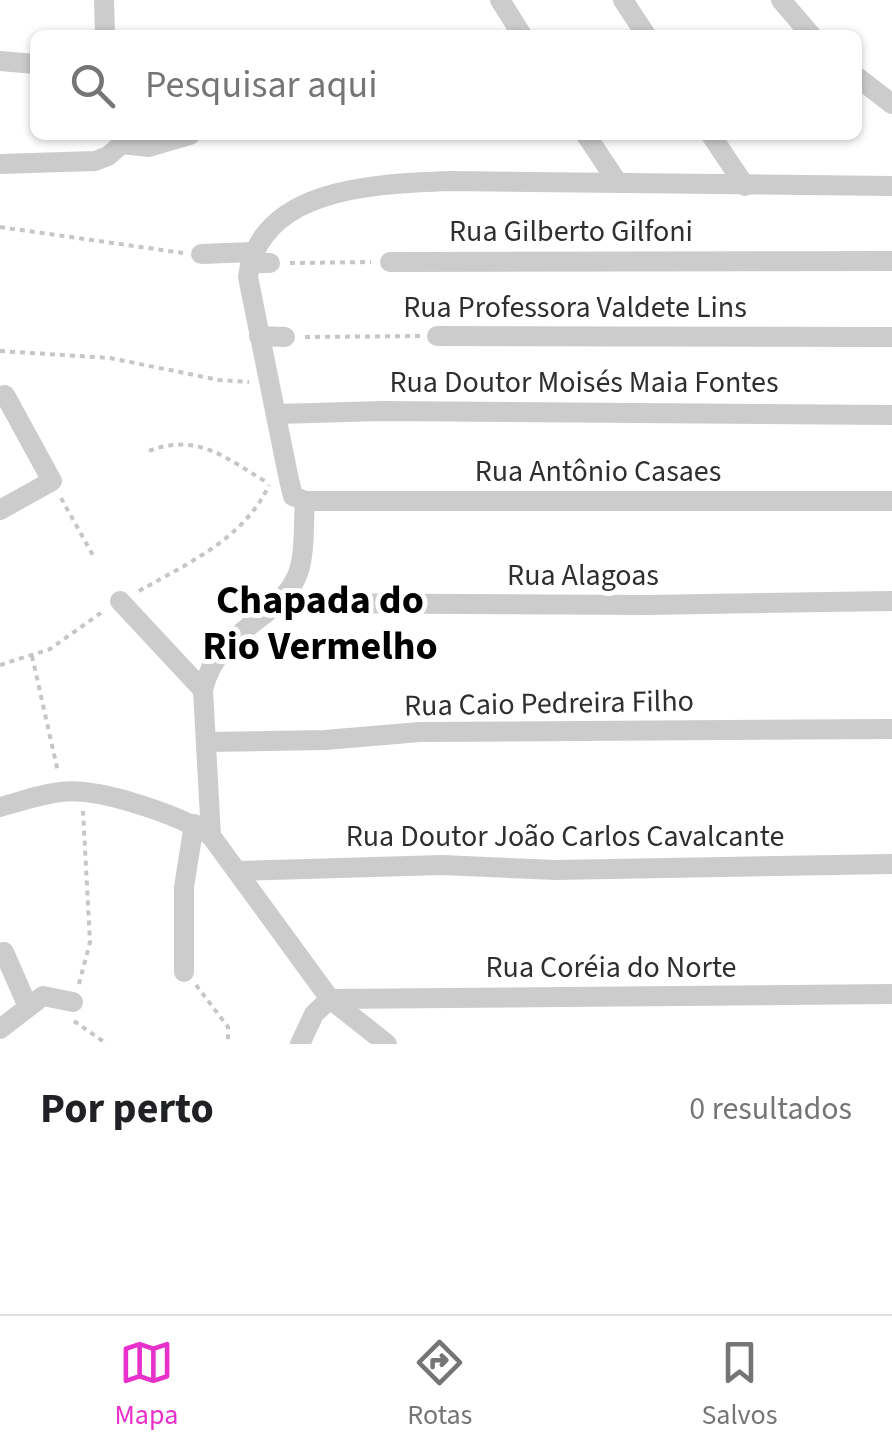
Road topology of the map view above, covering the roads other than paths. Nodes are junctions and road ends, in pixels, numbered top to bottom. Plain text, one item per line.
1 (104, 0) edge
2 (500, 0) edge
3 (623, 0) edge
4 (781, 0) edge
5 (105, 30) edge
6 (519, 30) edge
7 (643, 30) edge
8 (807, 30) edge
9 (0, 61) edge
10 (30, 64) edge
11 (862, 81) edge
12 (892, 104) edge
13 (118, 140) edge
14 (171, 140) edge
15 (589, 140) edge
16 (714, 140) edge
17 (0, 164) edge
18 (618, 183) junction
19 (745, 186) junction
20 (892, 186) edge
21 (201, 254) road end
22 (258, 259) junction
23 (892, 261) edge
24 (390, 262) road end
25 (258, 336) junction
26 (285, 336) road end
27 (437, 336) road end
28 (892, 337) edge
29 (5, 395) dead end
30 (276, 414) junction
31 (892, 416) edge
32 (305, 501) junction
33 (892, 501) edge
34 (0, 510) edge
35 (120, 600) road end
36 (892, 601) edge
37 (275, 604) junction
38 (204, 690) junction
39 (892, 730) edge
40 (207, 742) junction
41 (0, 807) edge
42 (202, 830) junction
43 (892, 864) edge
44 (238, 872) junction
45 (2, 952) edge
46 (184, 972) road end
47 (892, 994) edge
48 (330, 998) junction
49 (73, 1002) road end
50 (28, 1007) junction
51 (0, 1029) edge
52 (300, 1044) edge
53 (387, 1044) edge

1 - 5 street
2 - 6 street
3 - 7 street
4 - 8 street
9 - 10 street
11 - 12 street
13 - 14 street
13 - 17 street
15 - 18 street
16 - 19 street
18 - 19 street
18 - 22 street
19 - 20 street
21 - 22 street
22 - 25 street
23 - 24 street, Rua Gilberto Gilfoni
25 - 26 street
25 - 30 street
27 - 28 street, Rua Professora Valdete Lins
29 - 34 street
30 - 31 street, Rua Doutor Moisés Maia Fontes
30 - 32 street
32 - 33 street, Rua Antônio Casaes
32 - 37 street
35 - 38 street
36 - 37 street, Rua Alagoas
37 - 38 street
38 - 40 street
39 - 40 street, Rua Caio Pedreira Filho
40 - 42 street
41 - 42 street
42 - 44 street
42 - 46 street
43 - 44 street, Rua Doutor João Carlos Cavalcante
44 - 48 street
45 - 50 street
47 - 48 street, Rua Coréia do Norte
48 - 52 street
48 - 53 street
49 - 50 street
50 - 51 street

